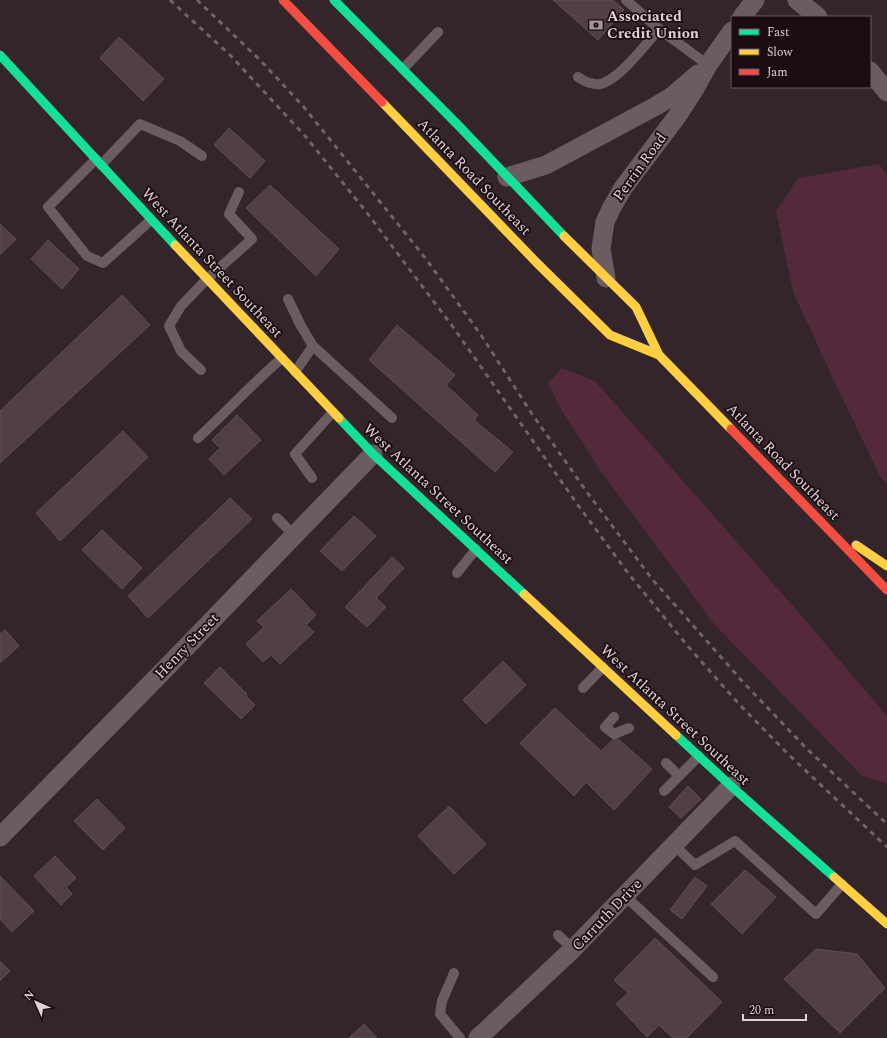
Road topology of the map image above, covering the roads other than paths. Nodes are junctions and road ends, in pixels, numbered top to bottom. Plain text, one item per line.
1 (283, 0) edge
2 (334, 0) edge
3 (626, 0) edge
4 (754, 0) edge
5 (797, 0) edge
6 (743, 16) edge
7 (817, 16) edge
8 (658, 29) junction
9 (438, 32) dead end
10 (731, 33) edge
11 (0, 55) edge
12 (708, 65) junction
13 (403, 69) junction
14 (871, 71) edge
15 (578, 77) dead end
16 (887, 92) edge
17 (202, 156) dead end
18 (98, 162) junction
19 (507, 177) junction
20 (239, 192) dead end
21 (151, 220) junction
22 (606, 278) junction
23 (207, 279) junction
24 (288, 299) dead end
25 (313, 346) junction
26 (659, 355) junction
27 (282, 358) junction
28 (201, 370) dead end
29 (295, 372) junction
30 (333, 412) junction
31 (392, 418) dead end
32 (198, 438) dead end
33 (373, 454) junction
34 (312, 478) dead end
35 (277, 518) dead end
36 (820, 520) junction
37 (294, 536) junction
38 (476, 549) junction
39 (887, 566) edge
40 (457, 573) dead end
41 (887, 590) edge
42 (603, 667) junction
43 (583, 688) dead end
44 (614, 717) dead end
45 (630, 728) dead end
46 (699, 756) junction
47 (666, 763) dead end
48 (679, 776) junction
49 (731, 786) junction
50 (664, 790) dead end
51 (0, 837) edge
52 (674, 845) junction
53 (842, 884) junction
54 (625, 896) junction
55 (887, 924) edge
56 (558, 935) dead end
57 (573, 949) junction
58 (454, 973) dead end
59 (713, 977) dead end
60 (460, 1038) edge
61 (478, 1038) edge

1 - 26 main road, Atlanta Road Southeast
2 - 13 main road, Atlanta Road Southeast
3 - 8 lane
4 - 6 street
5 - 7 street
8 - 12 lane
8 - 15 lane
9 - 13 lane
10 - 12 street, Perrin Road
11 - 18 main road, West Atlanta Street Southeast
12 - 19 street, Perrin Road
12 - 22 street, Perrin Road
13 - 19 main road, Atlanta Road Southeast
14 - 16 street
17 - 18 lane
18 - 21 main road, West Atlanta Street Southeast
18 - 21 lane
19 - 22 main road, Atlanta Road Southeast
20 - 23 lane
21 - 23 main road, West Atlanta Street Southeast
22 - 26 main road, Atlanta Road Southeast
23 - 27 main road, West Atlanta Street Southeast
23 - 28 lane
24 - 25 lane
25 - 29 lane
25 - 31 lane
26 - 36 main road, Atlanta Road Southeast
27 - 29 main road, West Atlanta Street Southeast
27 - 32 lane
29 - 30 main road, West Atlanta Street Southeast
30 - 33 main road, West Atlanta Street Southeast
30 - 34 lane
33 - 37 street, Henry Street
33 - 38 main road, West Atlanta Street Southeast
35 - 37 lane
36 - 39 main road
36 - 41 main road, Atlanta Road Southeast
37 - 51 street, Henry Street
38 - 40 lane
38 - 42 main road, West Atlanta Street Southeast
42 - 43 lane
42 - 46 main road, West Atlanta Street Southeast
44 - 45 lane
46 - 48 lane
46 - 49 main road, West Atlanta Street Southeast
47 - 48 lane
48 - 50 lane
49 - 52 street, Carruth Drive
49 - 53 main road, West Atlanta Street Southeast
52 - 53 lane
52 - 54 street, Carruth Drive
53 - 55 main road, West Atlanta Street Southeast
54 - 57 street, Carruth Drive
54 - 59 lane
56 - 57 lane
57 - 61 street, Carruth Drive
58 - 60 lane

